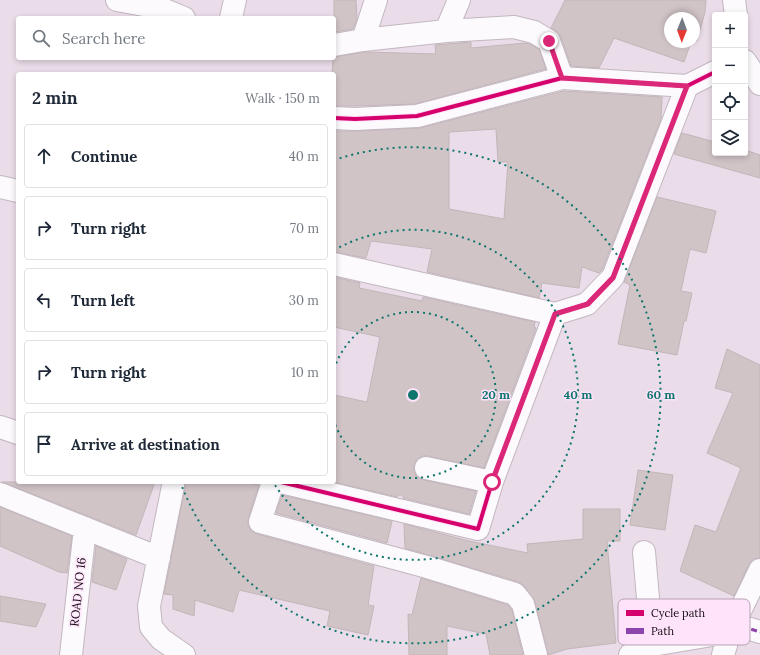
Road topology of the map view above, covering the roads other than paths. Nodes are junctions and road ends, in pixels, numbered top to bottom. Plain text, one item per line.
1 (117, 0) edge
2 (235, 0) edge
3 (376, 0) edge
4 (459, 0) edge
5 (734, 0) edge
6 (736, 12) edge
7 (179, 16) edge
8 (231, 16) edge
9 (446, 31) junction
10 (363, 40) junction
11 (336, 45) edge
12 (748, 66) edge
13 (712, 74) edge
14 (562, 78) junction
15 (760, 84) edge
16 (687, 86) junction
17 (336, 118) edge
18 (0, 187) edge
19 (16, 191) edge
20 (336, 264) edge
21 (555, 314) junction
22 (0, 427) edge
23 (16, 432) edge
24 (426, 468) dead end
25 (492, 482) junction
26 (170, 484) edge
27 (272, 484) edge
28 (289, 484) edge
29 (0, 494) edge
30 (85, 528) junction
31 (644, 552) dead end
32 (159, 558) junction
33 (760, 570) edge
34 (648, 599) edge
35 (746, 599) edge
36 (750, 631) edge
37 (760, 632) edge
38 (652, 645) edge
39 (726, 645) edge
40 (71, 655) edge
41 (184, 655) edge
42 (536, 655) edge
43 (630, 655) edge
44 (723, 655) edge

1 - 7 street
2 - 8 street
3 - 10 street
4 - 9 street
5 - 6 street
9 - 10 street
9 - 14 street
10 - 11 street
12 - 15 street
13 - 16 street
14 - 16 street
14 - 17 street
16 - 21 street
18 - 19 street
20 - 21 street
21 - 25 street
22 - 23 street
24 - 25 street
25 - 28 street
26 - 32 street
27 - 42 street
29 - 30 street
30 - 32 street
30 - 40 street, ROAD NO 16
31 - 34 street
32 - 41 street
33 - 35 street
36 - 37 street
38 - 43 street
39 - 44 street

